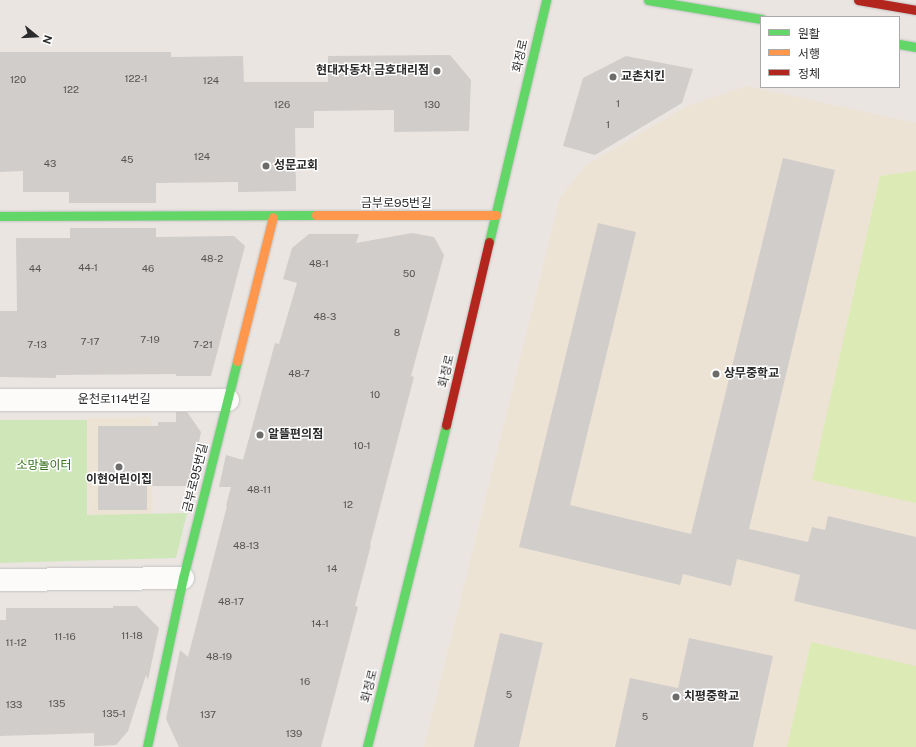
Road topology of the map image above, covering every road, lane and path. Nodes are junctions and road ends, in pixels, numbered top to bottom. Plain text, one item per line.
1 (546, 0) edge
2 (648, 0) edge
3 (858, 0) edge
4 (916, 10) edge
5 (760, 19) edge
6 (900, 44) edge
7 (916, 47) edge
8 (496, 215) junction
9 (0, 216) edge
10 (273, 217) junction
11 (0, 400) edge
12 (228, 400) junction
13 (183, 578) junction
14 (0, 580) edge
15 (147, 747) edge
16 (367, 747) edge

1 - 8 street, 화정로
2 - 5 street
3 - 4 street
6 - 7 street
8 - 10 street, 금부로95번길
8 - 16 street, 화정로
9 - 10 street, 금부로95번길
10 - 12 street, 금부로95번길
11 - 12 street, 운천로114번길
12 - 13 street, 금부로95번길
13 - 14 street
13 - 15 street, 금부로95번길

